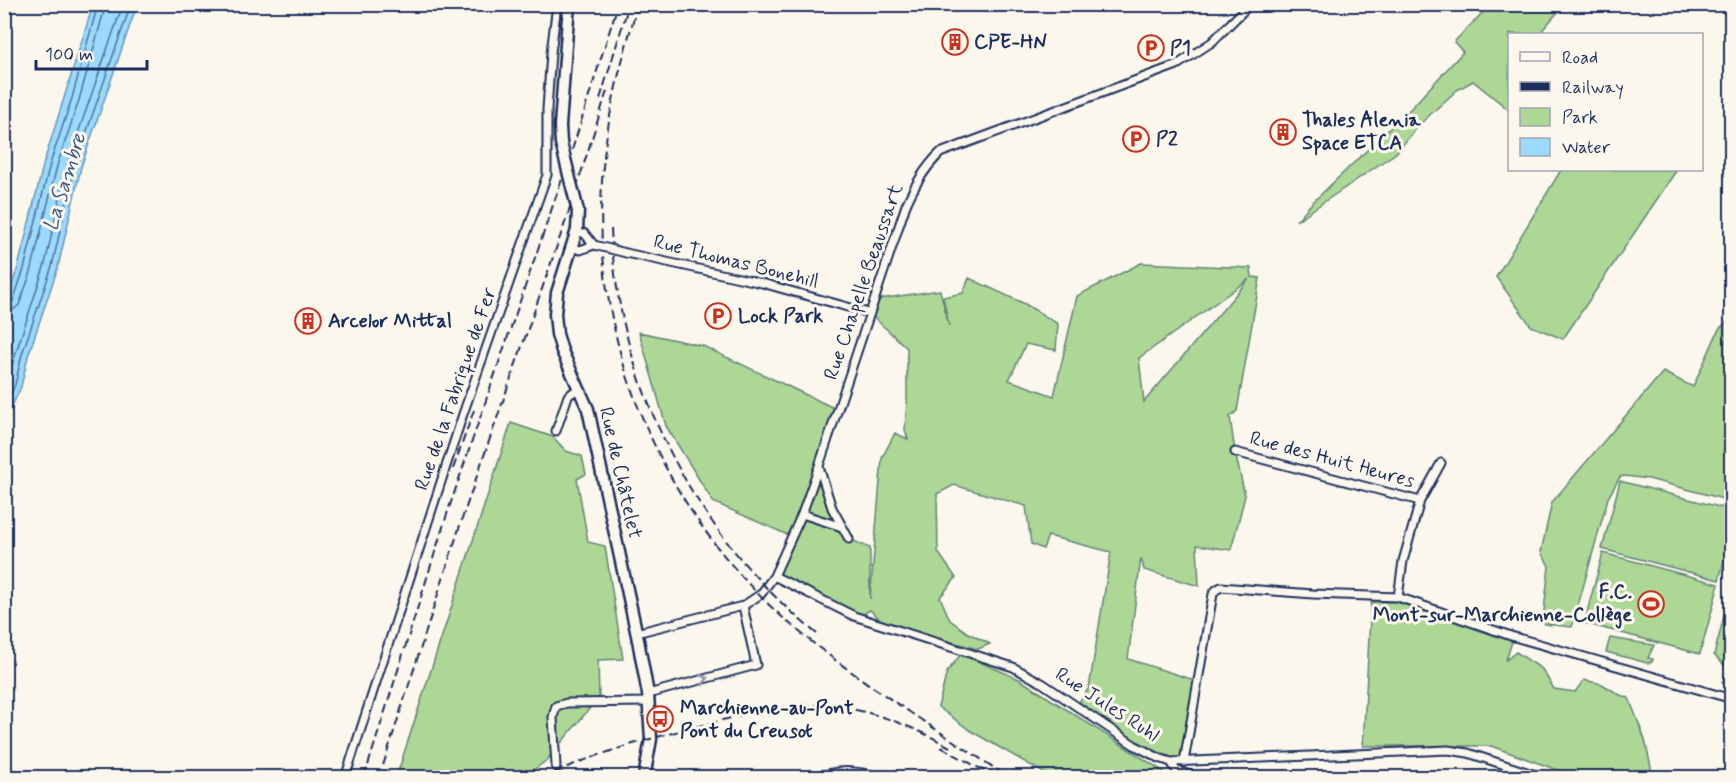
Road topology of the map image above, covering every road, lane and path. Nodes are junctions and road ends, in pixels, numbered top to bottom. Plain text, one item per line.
1 (557, 4) edge
2 (569, 4) edge
3 (1250, 4) edge
4 (577, 230) junction
5 (594, 245) junction
6 (572, 247) junction
7 (869, 313) junction
8 (579, 388) junction
9 (556, 431) dead end
10 (1235, 452) dead end
11 (1441, 463) dead end
12 (819, 466) junction
13 (1420, 501) junction
14 (802, 513) junction
15 (842, 527) junction
16 (849, 539) dead end
17 (774, 576) junction
18 (1398, 597) junction
19 (743, 606) junction
20 (636, 633) junction
21 (648, 698) junction
22 (1731, 699) edge
23 (1171, 762) junction
24 (1184, 762) junction
25 (556, 766) dead end
26 (345, 777) edge
27 (644, 777) edge
28 (818, 777) edge
29 (883, 777) edge
30 (1197, 777) edge
31 (1545, 777) edge

1 - 26 street, Rue de la Fabrique de Fer
2 - 4 main road, Rue de Châtelet, bridge
3 - 7 street, Rue Chapelle Beaussart
4 - 5 street, Rue Thomas Bonehill
4 - 6 main road, Rue de Châtelet
5 - 6 street, Rue Thomas Bonehill
5 - 7 street, Rue Thomas Bonehill, bridge
6 - 8 main road, Rue de Châtelet
7 - 12 street, Rue Chapelle Beaussart
8 - 9 street
8 - 20 main road, Rue de Châtelet
10 - 13 street, Rue des Huit Heures
11 - 13 street
12 - 14 street, Rue Chapelle Beaussart
12 - 15 street
13 - 18 street
14 - 15 street
14 - 17 street, Rue Chapelle Beaussart
15 - 16 street
17 - 19 street, Rue Chapelle Beaussart
17 - 23 street, Rue Jules Ruhl
18 - 22 street
18 - 24 street
19 - 20 street, Rue Chapelle Beaussart
21 -> 19 street
20 - 21 main road, Rue de Châtelet
21 - 25 street
21 - 27 main road, Rue de Châtelet
23 - 24 street, Rue Jules Ruhl
23 - 30 street
24 - 31 street, Rue Jules Ruhl
28 - 29 street

